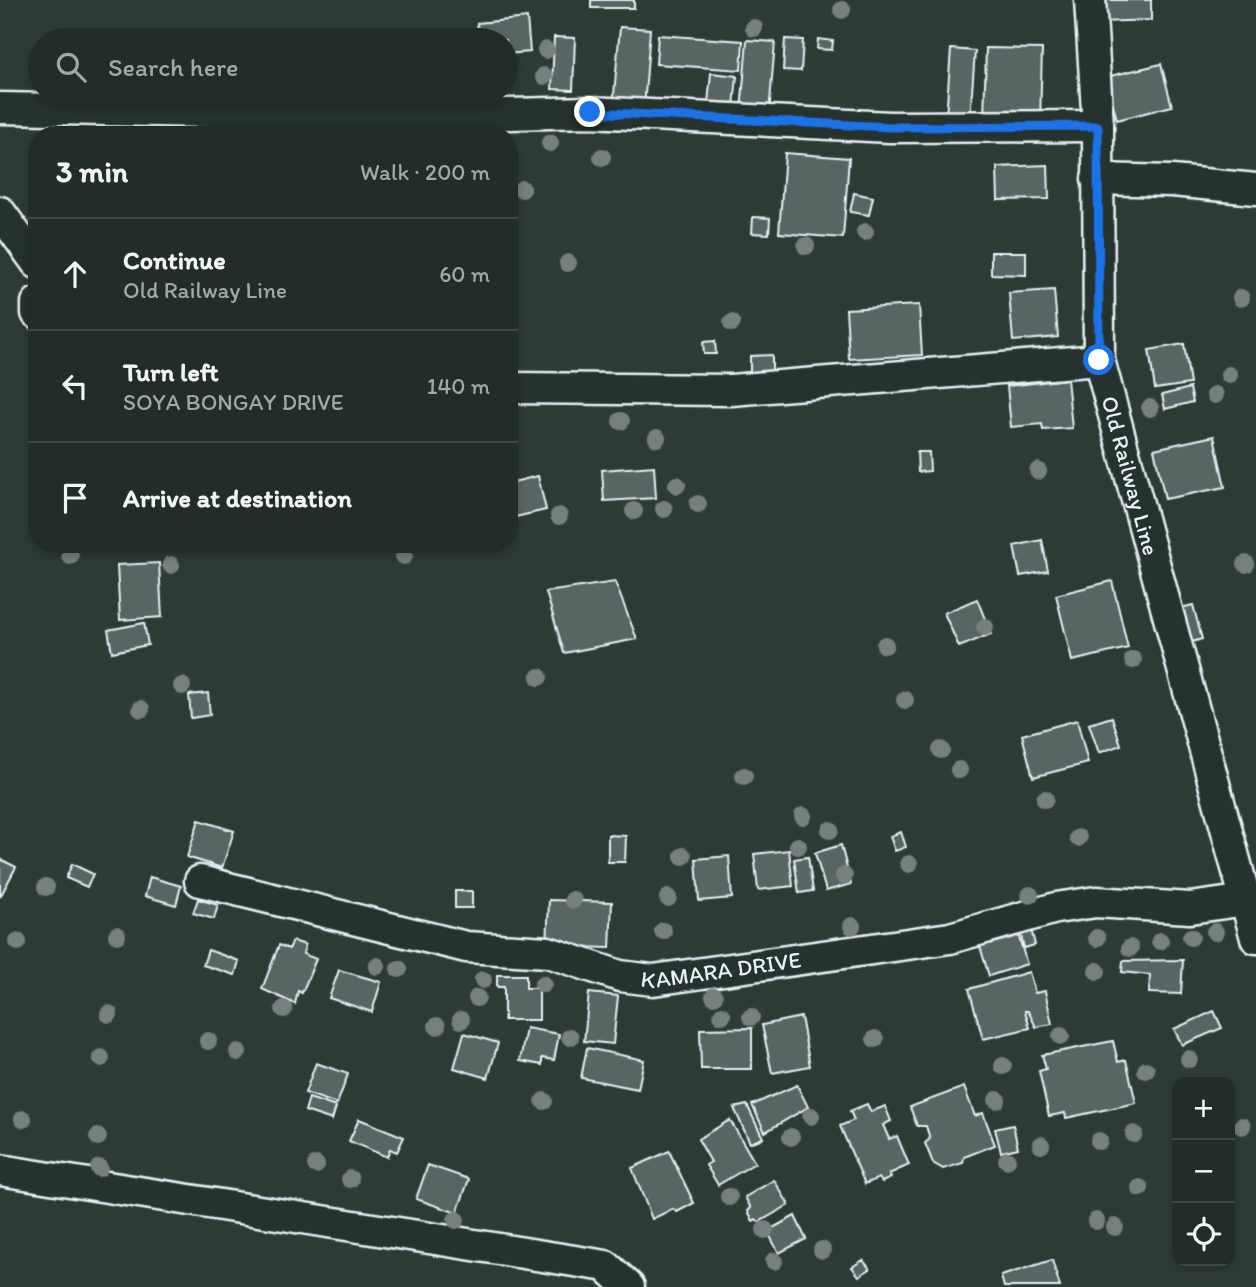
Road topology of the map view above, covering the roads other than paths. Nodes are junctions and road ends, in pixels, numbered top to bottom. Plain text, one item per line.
1 (1090, 0) edge
2 (0, 108) edge
3 (1098, 126) junction
4 (1097, 179) junction
5 (1256, 189) edge
6 (0, 212) edge
7 (28, 250) edge
8 (1099, 360) junction
9 (518, 388) edge
10 (201, 881) dead end
11 (1246, 900) junction
12 (1256, 937) edge
13 (0, 1170) edge
14 (629, 1287) edge

1 - 3 street, Old Railway Line
2 - 3 street
3 - 4 street, Old Railway Line
4 - 5 street
4 - 8 street, Old Railway Line
6 - 7 street
8 - 9 street
8 - 11 street, Old Railway Line
10 - 11 street, KAMARA DRIVE
11 - 12 street, Old Railway Line
13 - 14 street

